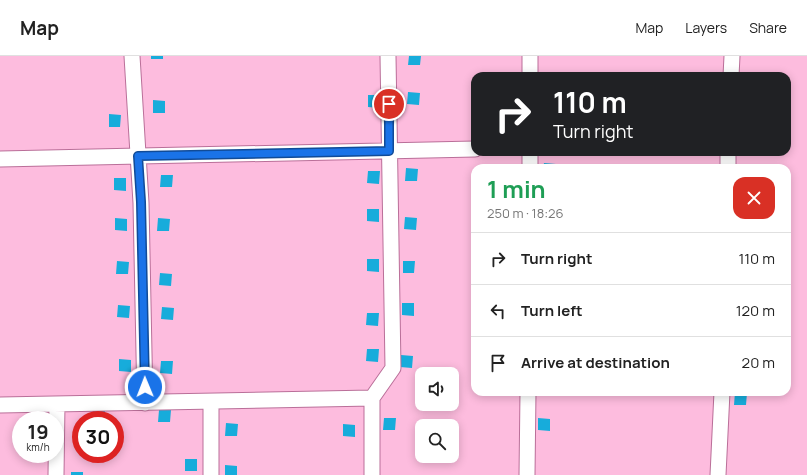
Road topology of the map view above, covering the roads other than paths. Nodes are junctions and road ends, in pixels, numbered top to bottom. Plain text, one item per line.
1 (132, 56) edge
2 (388, 56) edge
3 (530, 56) edge
4 (732, 56) edge
5 (530, 72) edge
6 (731, 72) edge
7 (471, 149) edge
8 (389, 151) junction
9 (138, 156) junction
10 (0, 159) edge
11 (528, 396) edge
12 (722, 396) edge
13 (372, 398) junction
14 (211, 402) junction
15 (146, 403) junction
16 (57, 404) junction
17 (0, 405) edge
18 (56, 475) edge
19 (211, 475) edge
20 (372, 475) edge
21 (527, 475) edge
22 (718, 475) edge

1 - 9 street
2 - 8 street
3 - 5 street
4 - 6 street
7 - 8 street
8 - 9 street
8 - 13 street
9 - 10 street
9 - 15 street
11 - 21 street
12 - 22 street
13 - 14 street
13 - 20 street
14 - 15 street
14 - 19 street
15 - 16 street
16 - 17 street
16 - 18 street

